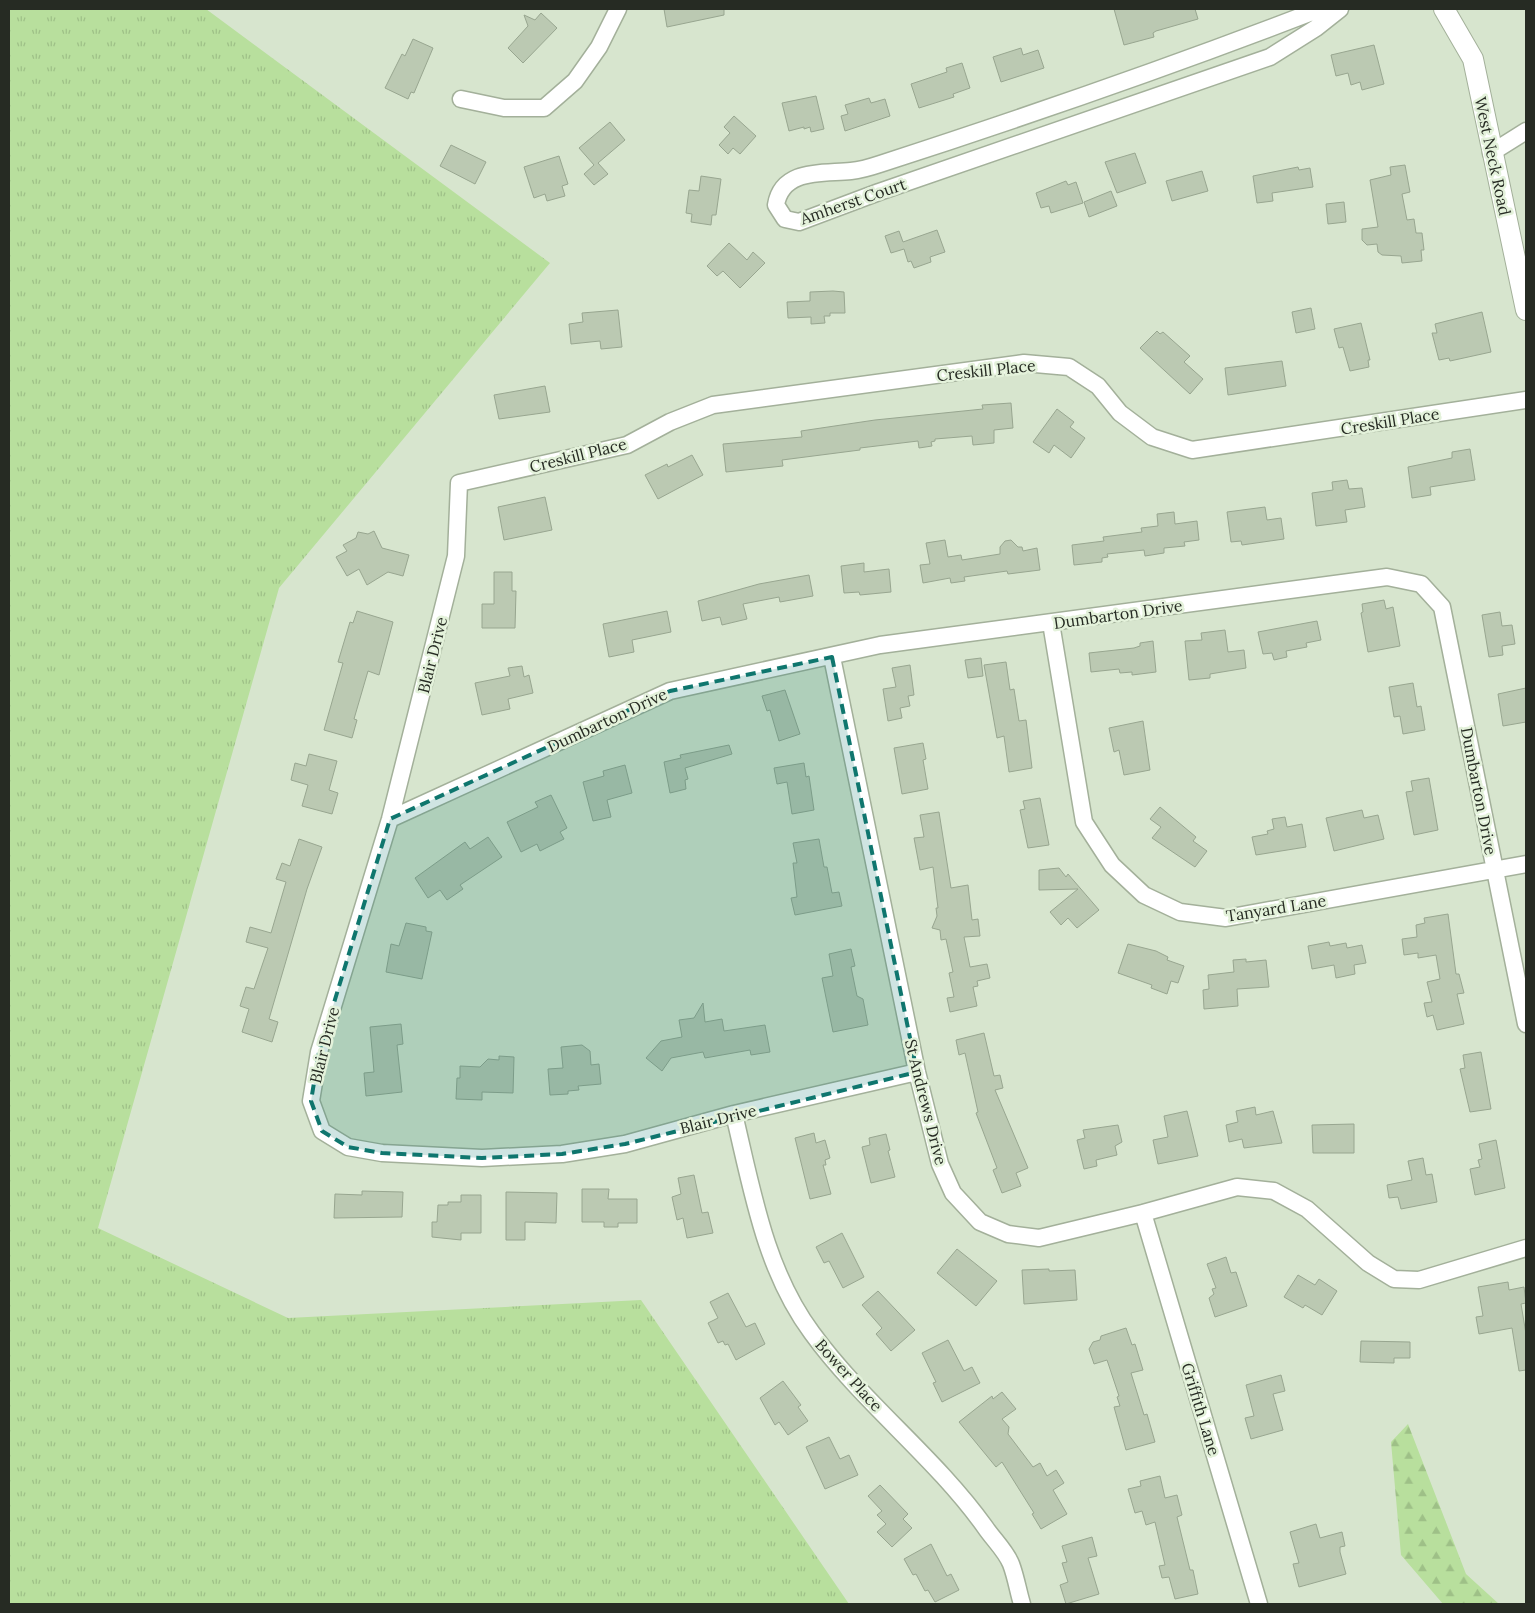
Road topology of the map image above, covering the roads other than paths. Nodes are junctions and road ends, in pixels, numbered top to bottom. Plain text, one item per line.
1 (618, 9) edge
2 (1320, 9) edge
3 (1340, 9) edge
4 (1444, 9) edge
5 (461, 99) dead end
6 (1526, 131) edge
7 (1491, 153) junction
8 (1526, 310) edge
9 (1526, 400) edge
10 (459, 483) joint
11 (1051, 623) junction
12 (832, 657) junction
13 (390, 819) junction
14 (1526, 864) edge
15 (1495, 870) junction
16 (1526, 1024) edge
17 (917, 1072) junction
18 (734, 1114) junction
19 (1143, 1214) junction
20 (1526, 1248) edge
21 (1022, 1604) edge
22 (1259, 1604) edge

1 - 5 street
2 - 3 street, Amherst Court
4 - 7 street, West Neck Road
6 - 7 street
7 - 8 street, West Neck Road
9 - 10 street, Creskill Place
10 - 13 street, Blair Drive
11 - 12 street, Dumbarton Drive
11 - 15 street, Tanyard Lane
11 - 15 street, Dumbarton Drive
12 - 13 street, Dumbarton Drive
12 - 17 street, St Andrews Drive
13 - 18 street, Blair Drive
14 - 15 street, Tanyard Lane
15 - 16 street, Dumbarton Drive
17 - 18 street, Blair Drive
17 - 19 street, St Andrews Drive
18 - 21 street, Bower Place
19 - 20 street, St Andrews Drive
19 - 22 street, Griffith Lane

